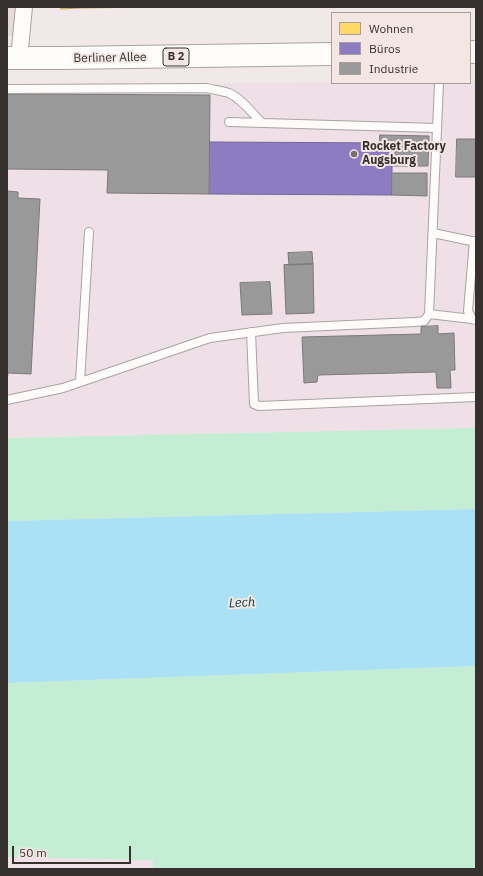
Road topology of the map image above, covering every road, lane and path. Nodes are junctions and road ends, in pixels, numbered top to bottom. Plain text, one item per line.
1 (24, 7) edge
2 (331, 54) edge
3 (13, 58) edge
4 (439, 84) edge
5 (7, 89) edge
6 (229, 122) dead end
7 (262, 123) junction
8 (438, 128) junction
9 (89, 232) dead end
10 (433, 233) junction
11 (475, 242) edge
12 (429, 314) junction
13 (474, 320) edge
14 (251, 332) junction
15 (80, 382) junction
16 (476, 397) edge
17 (7, 400) edge

1 - 3 street
2 - 3 main road, Berliner Allee / B 2
4 - 8 lane
5 - 7 lane
6 - 7 lane
7 - 8 lane
8 - 10 lane
9 - 15 lane
10 - 11 lane
10 - 12 lane
11 - 13 lane
12 - 13 lane
12 - 14 lane
14 - 15 lane
14 - 16 lane
15 - 17 lane

